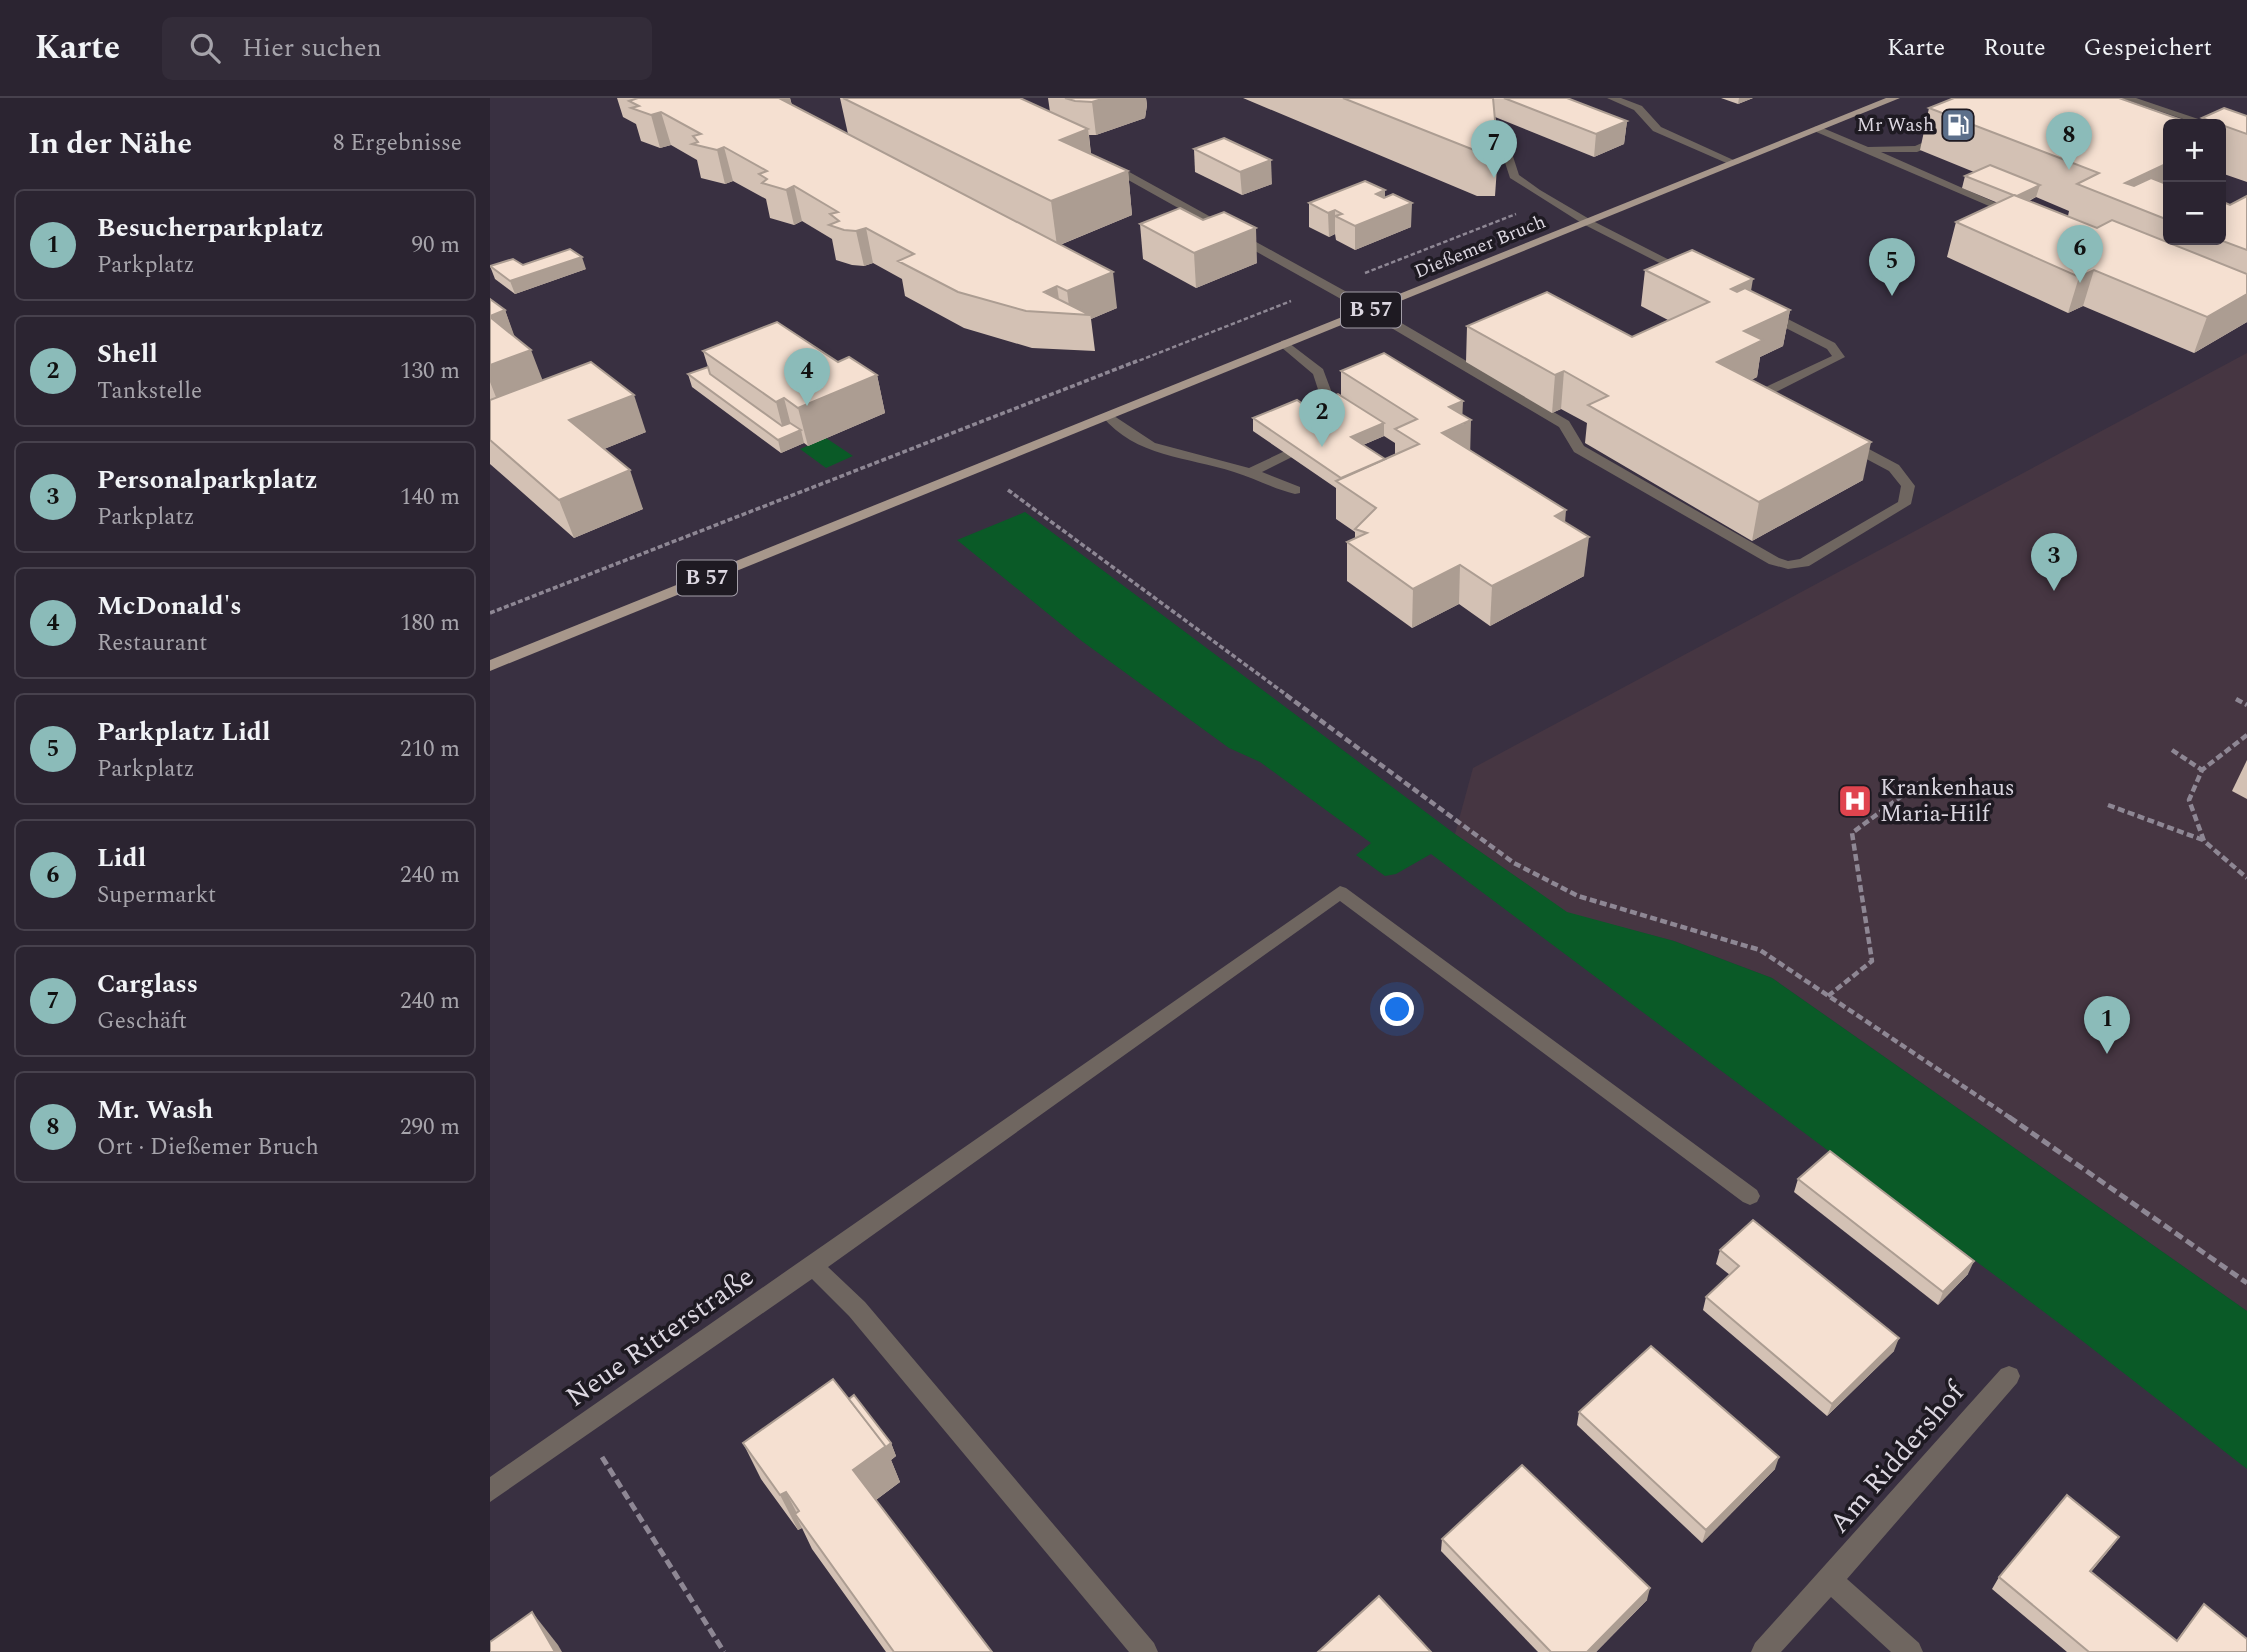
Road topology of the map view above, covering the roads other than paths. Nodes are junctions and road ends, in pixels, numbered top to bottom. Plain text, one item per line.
1 (1612, 98) edge
2 (1895, 98) edge
3 (2126, 98) edge
4 (1458, 117) edge
5 (2192, 119) edge
6 (1818, 129) junction
7 (1864, 149) junction
8 (1901, 149) junction
9 (1099, 159) edge
10 (1735, 163) junction
11 (1956, 181) dead end
12 (1587, 222) junction
13 (1697, 278) edge
14 (1758, 309) edge
15 (1370, 310) junction
16 (1285, 344) junction
17 (1783, 409) edge
18 (1108, 416) junction
19 (1832, 435) edge
20 (1249, 473) junction
21 (1295, 490) dead end
22 (490, 666) edge
23 (1750, 1196) dead end
24 (813, 1266) junction
25 (2009, 1376) dead end
26 (490, 1490) edge
27 (1830, 1580) junction
28 (1144, 1652) edge
29 (1763, 1652) edge
30 (1910, 1652) edge

1 - 10 street
2 - 6 main road, Dießemer Bruch / B 57
3 - 5 street
4 - 12 street
6 - 7 street
6 - 10 main road, Dießemer Bruch / B 57
7 - 8 street
7 - 11 street
8 - 8 street
9 - 15 street
10 - 12 main road, Dießemer Bruch / B 57
12 - 13 street
12 - 15 main road, Dießemer Bruch / B 57
14 - 17 street
15 - 16 main road, Dießemer Bruch / B 57
15 - 19 street
16 - 18 main road, Dießemer Bruch / B 57
16 - 20 street
18 - 20 street
18 - 22 main road, Dießemer Bruch / B 57
20 - 21 street
23 - 24 street, Neue Ritterstraße
24 - 26 street, Neue Ritterstraße
24 - 28 street
25 - 27 street, Am Riddershof
27 - 29 street, Am Riddershof
27 - 30 street

